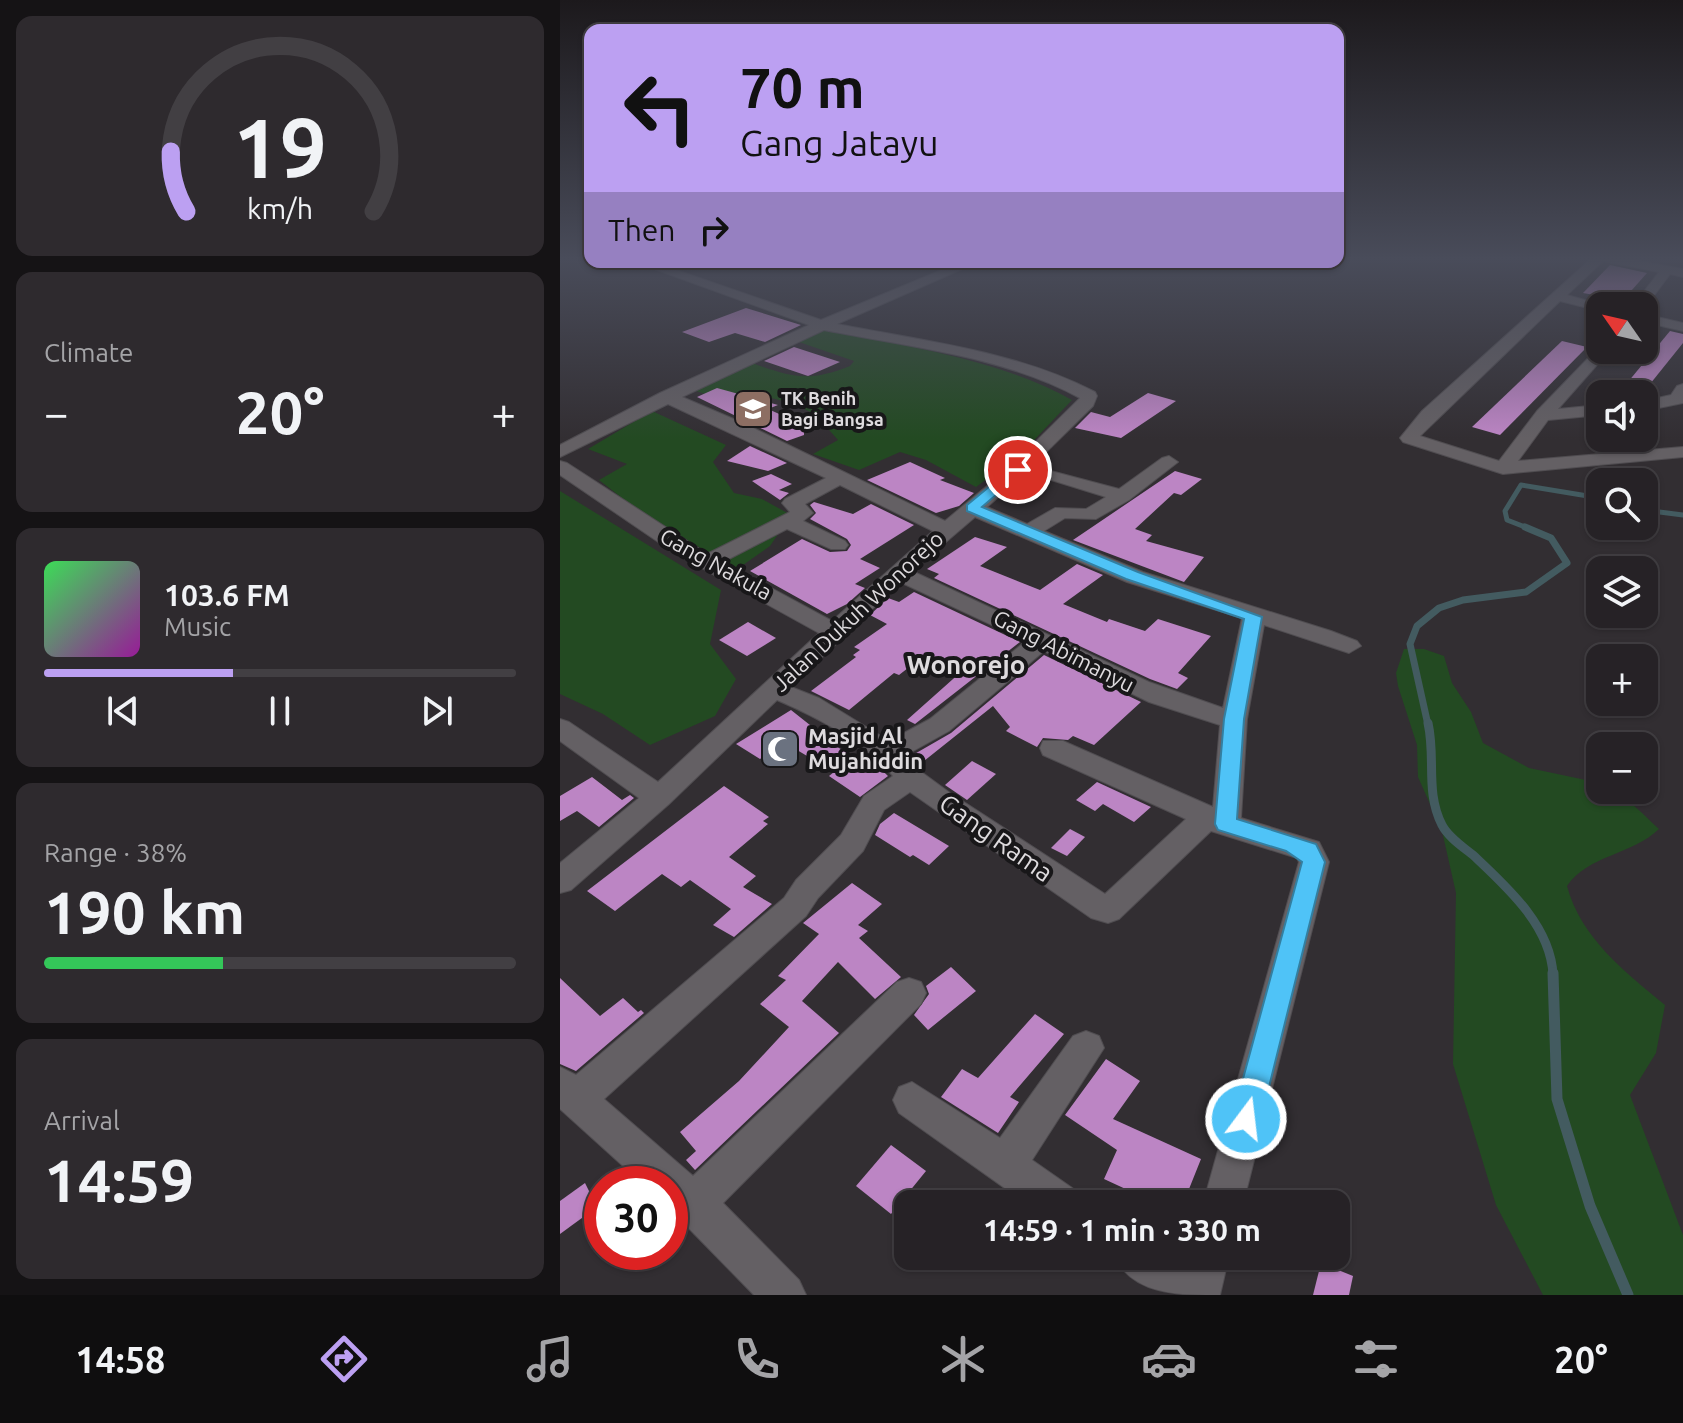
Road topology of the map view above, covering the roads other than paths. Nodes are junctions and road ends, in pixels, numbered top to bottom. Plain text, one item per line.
1 (803, 318) edge
2 (836, 318) edge
3 (1535, 318) edge
4 (1658, 321) edge
5 (822, 325) junction
6 (1683, 327) edge
7 (1589, 364) edge
8 (1681, 396) edge
9 (666, 397) junction
10 (1658, 402) edge
11 (1586, 411) edge
12 (1543, 415) junction
13 (560, 452) edge
14 (1683, 452) edge
15 (1169, 462) dead end
16 (560, 467) edge
17 (1503, 468) junction
18 (1018, 470) junction
19 (838, 479) junction
20 (1122, 496) junction
21 (972, 508) junction
22 (787, 521) junction
23 (945, 529) junction
24 (1030, 531) junction
25 (838, 545) dead end
26 (707, 562) junction
27 (897, 573) junction
28 (1254, 617) junction
29 (834, 632) junction
30 (1042, 640) junction
31 (1349, 646) dead end
32 (774, 689) junction
33 (1234, 719) junction
34 (560, 728) edge
35 (1053, 748) dead end
36 (890, 754) junction
37 (910, 778) junction
38 (659, 797) junction
39 (1217, 821) junction
40 (560, 881) edge
41 (909, 993) dead end
42 (1086, 1048) dead end
43 (568, 1092) edge
44 (912, 1100) dead end
45 (1005, 1165) junction
46 (1041, 1190) edge
47 (1227, 1190) edge
48 (694, 1203) junction
49 (1155, 1270) edge
50 (1204, 1270) edge
51 (784, 1295) edge
52 (1191, 1295) edge
53 (1198, 1295) edge

1 - 5 street
2 - 5 street
3 - 17 street
4 - 6 street
5 - 9 street
5 - 18 street, Jalan Dukuh Wonorejo
7 - 12 street
8 - 10 street
9 - 13 street
9 - 19 street
11 - 12 street
12 - 17 street
14 - 17 street
15 - 20 street
16 - 26 street, Gang Nakula
18 - 20 street
18 - 21 street, Jalan Dukuh Wonorejo
19 - 22 street
19 - 23 street
20 - 24 street
21 - 23 street, Jalan Dukuh Wonorejo
21 - 24 street
22 - 25 street
22 - 26 street
23 - 27 street, Jalan Dukuh Wonorejo
24 - 28 street
26 - 29 street, Gang Nakula
27 - 29 street, Jalan Dukuh Wonorejo
27 - 30 street, Gang Abimanyu
28 - 31 street
28 - 33 street
29 - 32 street, Jalan Dukuh Wonorejo
30 - 33 street, Gang Abimanyu
30 - 36 street
32 - 36 street, Gang Rama
32 - 38 street, Jalan Dukuh Wonorejo
33 - 39 street
34 - 38 street
35 - 39 street
36 - 37 street, Gang Rama
37 - 39 street, Gang Rama
37 - 43 street
38 - 40 street, Jalan Dukuh Wonorejo
39 - 47 street
41 - 48 street
42 - 45 street
43 - 48 street
44 - 45 street
45 - 46 street
48 - 51 street
49 - 52 street
50 - 53 street

